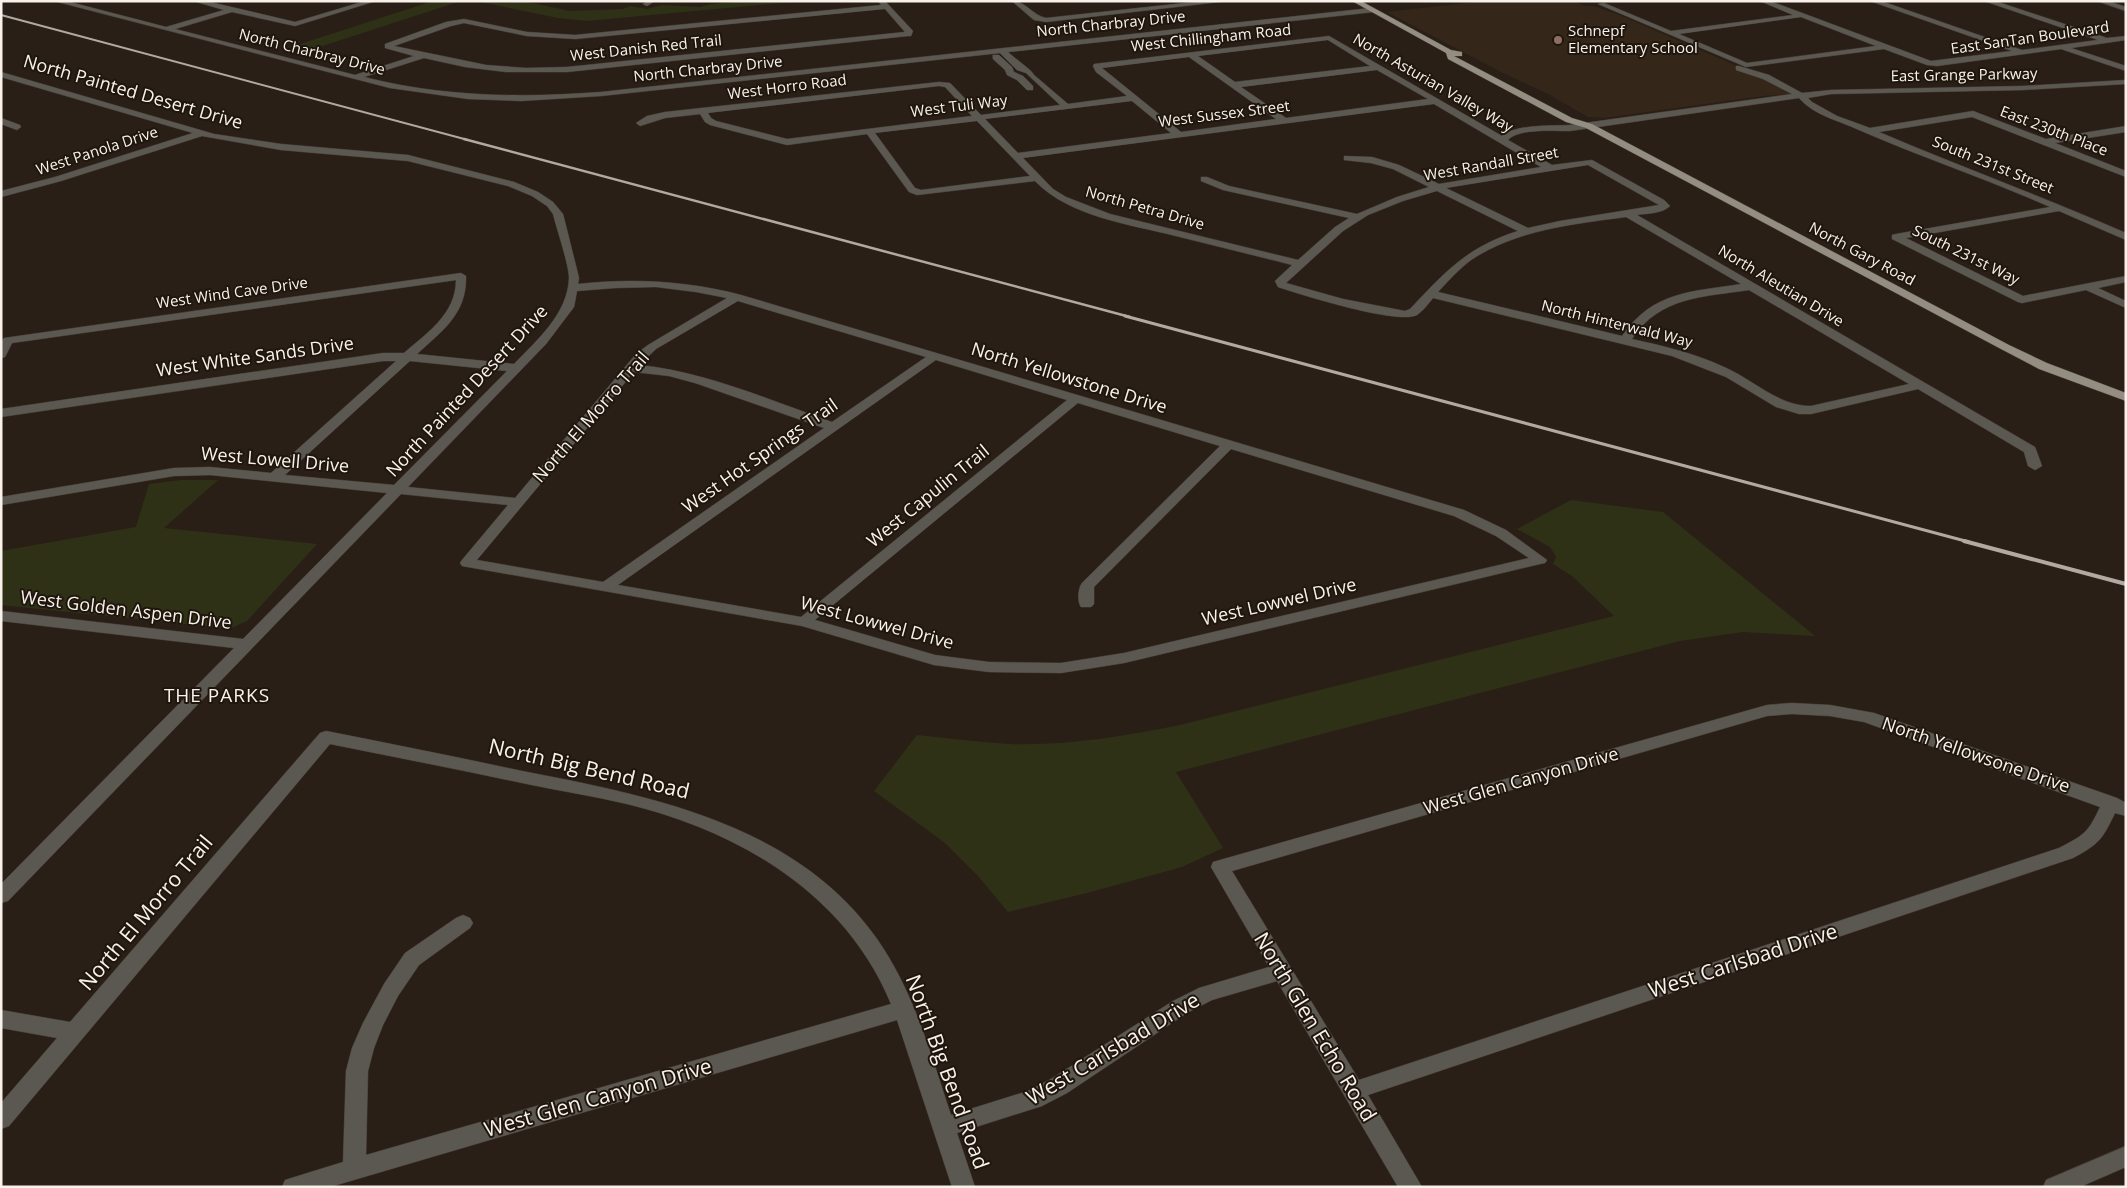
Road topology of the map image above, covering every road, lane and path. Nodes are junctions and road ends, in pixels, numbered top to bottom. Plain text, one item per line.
1 (57, 1) edge
2 (196, 1) edge
3 (373, 1) edge
4 (1015, 1) edge
5 (1225, 1) edge
6 (1355, 1) edge
7 (1763, 1) edge
8 (1874, 1) edge
9 (1987, 1) edge
10 (2100, 1) edge
11 (1616, 2) edge
12 (884, 4) edge
13 (1157, 8) junction
14 (2126, 9) edge
15 (232, 10) junction
16 (1371, 10) junction
17 (1165, 14) dead end
18 (1802, 16) junction
19 (1613, 18) dead end
20 (1180, 24) dead end
21 (164, 29) junction
22 (1187, 29) junction
23 (1669, 32) junction
24 (1329, 38) joint
25 (2126, 38) edge
26 (2108, 40) junction
27 (1884, 46) junction
28 (2064, 46) junction
29 (1001, 50) junction
30 (989, 51) junction
31 (2023, 53) junction
32 (1190, 54) junction
33 (422, 56) junction
34 (2126, 65) edge
35 (1379, 68) junction
36 (2126, 69) edge
37 (1031, 74) junction
38 (1015, 76) junction
39 (355, 78) junction
40 (5, 79) edge
41 (2126, 82) edge
42 (939, 84) joint
43 (1234, 85) junction
44 (2126, 87) edge
45 (1037, 95) dead end
46 (1802, 96) junction
47 (1134, 98) junction
48 (1435, 100) junction
49 (1066, 106) junction
50 (703, 111) junction
51 (979, 117) junction
52 (1283, 120) junction
53 (1, 121) edge
54 (640, 122) dead end
55 (1589, 126) junction
56 (1570, 128) junction
57 (2126, 129) edge
58 (1, 131) edge
59 (869, 131) junction
60 (1528, 131) junction
61 (1867, 131) junction
62 (201, 133) junction
63 (1178, 134) junction
64 (1538, 136) junction
65 (1503, 138) junction
66 (2045, 142) junction
67 (1016, 156) junction
68 (1347, 158) dead end
69 (1550, 168) junction
70 (2126, 174) edge
71 (1038, 178) junction
72 (1204, 179) dead end
73 (1437, 186) junction
74 (1, 194) edge
75 (2060, 208) junction
76 (1627, 214) junction
77 (1357, 218) junction
78 (1527, 232) junction
79 (2126, 237) edge
80 (1298, 263) junction
81 (2126, 279) edge
82 (1751, 286) junction
83 (2088, 287) junction
84 (574, 288) junction
85 (1432, 294) junction
86 (737, 297) junction
87 (2126, 305) edge
88 (1625, 340) junction
89 (1, 355) edge
90 (935, 356) junction
91 (408, 357) junction
92 (515, 368) junction
93 (629, 368) junction
94 (1919, 385) junction
95 (2126, 397) edge
96 (1075, 399) junction
97 (1, 413) edge
98 (833, 427) junction
99 (1229, 444) junction
100 (2035, 466) dead end
101 (275, 477) junction
102 (397, 490) junction
103 (1, 501) edge
104 (517, 502) junction
105 (1540, 560) joint
106 (467, 563) joint
107 (608, 586) junction
108 (1086, 604) dead end
109 (1, 616) edge
110 (804, 622) junction
111 (246, 644) junction
112 (1824, 709) joint
113 (326, 737) joint
114 (2118, 806) edge
115 (1220, 868) joint
116 (1, 896) edge
117 (462, 923) dead end
118 (1282, 971) junction
119 (904, 1009) junction
120 (1, 1019) edge
121 (75, 1032) junction
122 (1354, 1091) junction
123 (1, 1119) edge
124 (944, 1127) junction
125 (2126, 1156) edge
126 (354, 1169) junction
127 (293, 1187) edge
128 (964, 1187) edge
129 (1411, 1187) edge
130 (2054, 1187) edge

1 - 21 street, North Charbray Drive
2 - 15 street
3 - 15 street
4 - 13 street
5 - 13 street
6 - 16 main road, North Gary Road
7 - 18 street
8 - 31 street
9 - 26 street
10 - 14 street
11 - 23 street
12 - 33 street, West Danish Red Trail
12 - 33 street, West Danish Red Trail
13 - 17 street
15 - 21 street
16 - 22 street, North Charbray Drive
16 - 55 main road, North Gary Road
18 - 23 street
18 - 27 street
19 - 46 street, South 231st Street
20 - 22 street
21 - 39 street, North Charbray Drive
22 - 29 street, North Charbray Drive
23 - 27 street
24 - 32 street, West Chillingham Road
24 - 35 street, North Asturian Valley Way
25 - 26 street, East SanTan Boulevard
26 - 28 street, East SanTan Boulevard
27 - 31 street, East SanTan Boulevard
28 - 31 street, East SanTan Boulevard
28 - 34 street
28 - 36 street
29 - 30 street, North Charbray Drive
29 - 37 street
30 - 38 street
30 - 39 street, North Charbray Drive
32 - 43 street
32 - 47 street, West Chillingham Road
33 - 39 street
35 - 43 street
35 - 48 street, North Asturian Valley Way
37 - 38 street
37 - 49 street
38 - 45 street
40 - 62 street, North Painted Desert Drive
41 - 46 street, East Grange Parkway
42 - 50 street, West Horro Road
42 - 51 street, North Petra Drive
43 - 52 street
44 - 46 street, East Grange Parkway
46 - 55 street, East Grange Parkway
46 - 61 street, South 231st Street
47 - 49 street, West Tuli Way
47 - 63 street
48 - 52 street, West Sussex Street
48 - 65 street, North Asturian Valley Way
49 - 51 street, West Tuli Way
50 - 54 street, West Horro Road
50 - 59 street, West Tuli Way
51 - 59 street, West Tuli Way
51 - 67 street, North Petra Drive
52 - 63 street, West Sussex Street
53 - 58 street
55 - 56 street, East Grange Parkway
55 - 95 main road, North Gary Road
56 - 60 street
56 - 64 street
57 - 66 street
59 - 71 street
60 - 64 street
60 - 65 street
61 - 66 street, East 230th Place
61 - 75 street, South 231st Street
62 - 74 street, West Panola Drive
62 - 84 street, North Painted Desert Drive
63 - 67 street, West Sussex Street
64 - 65 street
65 - 69 street, North Asturian Valley Way
66 - 70 street, East 230th Place
67 - 71 street, North Petra Drive
68 - 73 street
69 - 73 street, West Randall Street
69 - 76 street, West Randall Street
71 - 80 street, North Petra Drive
72 - 77 street
73 - 77 street, West Randall Street
73 - 78 street
75 - 79 street, South 231st Street
75 - 83 street, South 231st Way
76 - 78 street
76 - 82 street, North Aleutian Drive
77 - 80 street, West Randall Street
78 - 85 street
80 - 85 street, West Randall Street
81 - 83 street
82 - 88 street
82 - 94 street, North Aleutian Drive
83 - 87 street
84 - 86 street, North Yellowstone Drive
84 - 92 street, North Painted Desert Drive
85 - 88 street, North Hinterwald Way
86 - 90 street, North Yellowstone Drive
86 - 93 street, North El Morro Trail
88 - 94 street, North Hinterwald Way
89 - 91 street, West Wind Cave Drive
90 - 96 street, North Yellowstone Drive
90 - 98 street, West Hot Springs Trail
91 - 92 street, West White Sands Drive
91 - 97 street, West White Sands Drive
91 - 101 street
92 - 102 street, North Painted Desert Drive
93 - 98 street
93 - 104 street, North El Morro Trail
94 - 100 street, North Aleutian Drive
96 - 99 street, North Yellowstone Drive
96 - 110 street, West Capulin Trail
98 - 107 street, West Hot Springs Trail
99 - 105 street, North Yellowstone Drive
99 - 108 street
101 - 102 street, West Lowell Drive
101 - 103 street, West Lowell Drive
102 - 104 street, West Lowell Drive
102 - 111 street, North Painted Desert Drive
104 - 106 street, North El Morro Trail
105 - 110 street, West Lowwel Drive
106 - 107 street, West Lowwel Drive
107 - 110 street, West Lowwel Drive
109 - 111 street, West Golden Aspen Drive
111 - 116 street, North Painted Desert Drive
112 - 114 street, North Yellowsone Drive
112 - 115 street, West Glen Canyon Drive
113 - 119 street, North Big Bend Road
113 - 121 street, North El Morro Trail
114 - 122 street, West Carlsbad Drive
115 - 118 street, North Glen Echo Road
117 - 126 street
118 - 122 street, North Glen Echo Road
118 - 124 street, West Carlsbad Drive
119 - 124 street, North Big Bend Road
119 - 126 street, West Glen Canyon Drive
120 - 121 street
121 - 123 street, North El Morro Trail
122 - 129 street, North Glen Echo Road
124 - 128 street, North Big Bend Road
125 - 130 street
126 - 127 street, West Glen Canyon Drive

